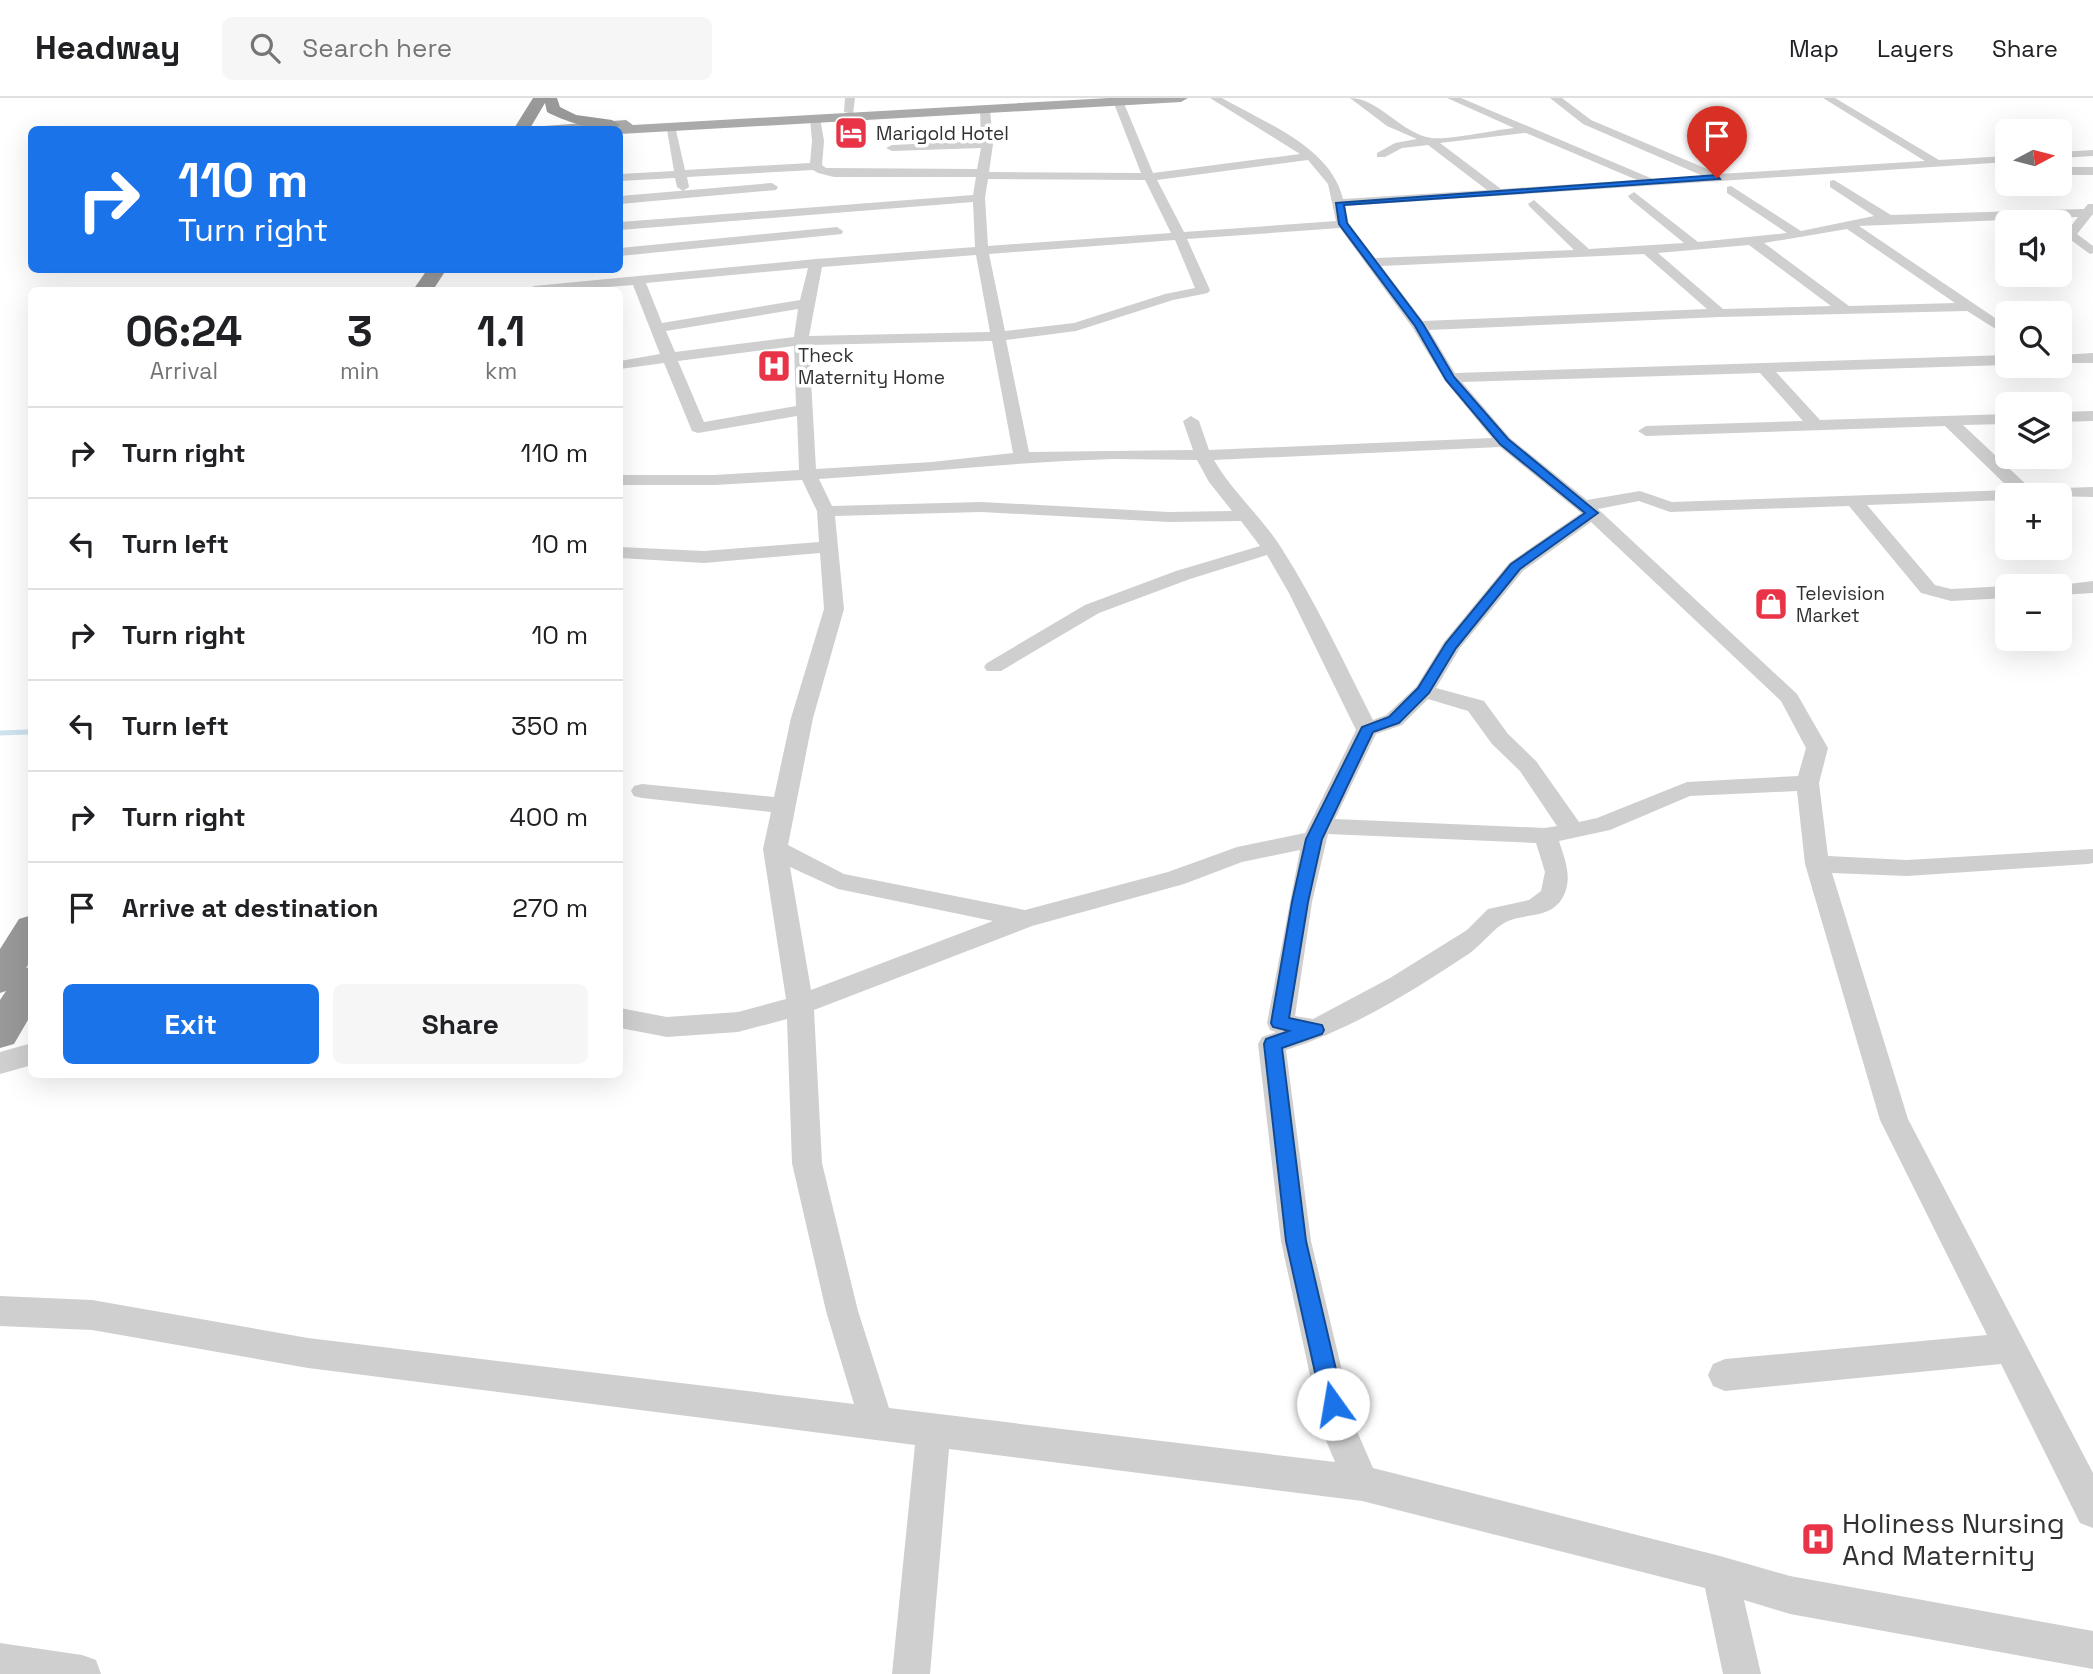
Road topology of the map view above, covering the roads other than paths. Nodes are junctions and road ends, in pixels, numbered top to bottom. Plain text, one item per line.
1 (1181, 98) edge
2 (1215, 98) edge
3 (1355, 98) edge
4 (1452, 98) edge
5 (1555, 98) edge
6 (1828, 98) edge
7 (549, 99) edge
8 (1111, 100) edge
9 (991, 104) edge
10 (849, 105) edge
11 (1365, 106) junction
12 (1346, 108) dead end
13 (815, 118) junction
14 (530, 126) edge
15 (608, 126) edge
16 (623, 126) edge
17 (670, 126) junction
18 (623, 127) edge
19 (1525, 130) junction
20 (1430, 141) junction
21 (987, 144) junction
22 (892, 148) dead end
23 (2093, 153) edge
24 (2072, 154) edge
25 (1381, 155) dead end
26 (1311, 156) junction
27 (1995, 160) edge
28 (1936, 163) junction
29 (816, 166) junction
30 (2072, 171) edge
31 (2093, 171) edge
32 (680, 173) junction
33 (984, 174) junction
34 (1149, 176) junction
35 (623, 178) edge
36 (1717, 178) junction
37 (1655, 183) junction
38 (1834, 184) dead end
39 (772, 187) dead end
40 (836, 190) junction
41 (1731, 190) dead end
42 (1500, 194) junction
43 (684, 195) junction
44 (1634, 196) dead end
45 (979, 198) junction
46 (623, 200) edge
47 (1534, 204) dead end
48 (2089, 210) edge
49 (1342, 213) junction
50 (690, 220) junction
51 (1889, 220) junction
52 (1850, 225) junction
53 (623, 226) edge
54 (1799, 235) junction
55 (1180, 237) junction
56 (1752, 241) junction
57 (842, 246) junction
58 (1695, 246) junction
59 (1647, 250) junction
60 (2090, 250) dead end
61 (623, 252) edge
62 (982, 252) junction
63 (1585, 253) junction
64 (703, 258) junction
65 (1371, 262) junction
66 (816, 263) junction
67 (638, 281) junction
68 (569, 287) edge
69 (806, 303) junction
70 (1971, 307) junction
71 (1844, 309) junction
72 (1720, 313) junction
73 (1995, 324) edge
74 (1419, 326) junction
75 (659, 328) junction
76 (1000, 336) junction
77 (801, 341) junction
78 (671, 358) junction
79 (2093, 358) edge
80 (2072, 359) edge
81 (1995, 360) edge
82 (623, 365) edge
83 (1766, 370) junction
84 (1450, 378) junction
85 (804, 410) junction
86 (2093, 416) edge
87 (2072, 417) edge
88 (1995, 419) edge
89 (1191, 421) dead end
90 (1949, 421) junction
91 (1815, 425) junction
92 (1646, 431) dead end
93 (1504, 442) junction
94 (1203, 455) junction
95 (1022, 457) junction
96 (808, 475) junction
97 (623, 480) edge
98 (2014, 483) edge
99 (2093, 492) edge
100 (2072, 493) edge
101 (1995, 495) edge
102 (1854, 501) junction
103 (1587, 510) junction
104 (826, 511) junction
105 (1246, 516) junction
106 (830, 547) junction
107 (1272, 548) junction
108 (623, 553) edge
109 (2093, 587) edge
110 (2072, 588) edge
111 (1995, 593) edge
112 (994, 667) dead end
113 (1424, 691) junction
114 (1367, 730) junction
115 (1808, 783) junction
116 (642, 790) dead end
117 (784, 806) junction
118 (1573, 831) junction
119 (1317, 833) junction
120 (1545, 836) junction
121 (775, 849) junction
122 (2088, 856) dead end
123 (1817, 864) junction
124 (1026, 919) junction
125 (28, 934) edge
126 (0, 979) edge
127 (28, 987) edge
128 (800, 1005) junction
129 (623, 1019) edge
130 (1316, 1030) junction
131 (0, 1033) edge
132 (28, 1055) edge
133 (0, 1063) edge
134 (0, 1311) edge
135 (2010, 1348) junction
136 (1726, 1375) dead end
137 (876, 1421) junction
138 (934, 1429) junction
139 (1362, 1483) junction
140 (2093, 1510) edge
141 (1720, 1574) junction
142 (2093, 1650) edge
143 (0, 1662) edge
144 (82, 1674) edge
145 (911, 1674) edge
146 (1742, 1674) edge

1 - 8 main road
2 - 26 street
3 - 11 street
4 - 19 street
5 - 36 street
6 - 28 street
7 - 14 highway
7 - 15 highway
8 - 9 main road
8 - 34 street
9 - 10 main road
9 - 13 main road
9 - 21 street
10 - 16 main road
11 - 12 street
11 - 20 street
13 - 17 main road
13 - 29 street
17 - 18 main road
17 - 32 street
19 - 20 street
19 - 37 street
20 - 25 street
20 - 42 street
21 - 22 street
21 - 33 street
23 - 24 street
26 - 34 street
26 - 49 street
27 - 28 street
28 - 36 street
29 - 32 street
29 - 40 street
30 - 31 street
32 - 35 street
32 - 43 street
33 - 34 street
33 - 40 street
33 - 45 street
34 - 55 street
36 - 37 street
37 - 42 street
38 - 51 street
39 - 43 street
40 - 45 street
40 - 50 street
40 - 57 street
41 - 54 street
42 - 49 street
43 - 46 street
43 - 50 street
44 - 58 street
45 - 62 street
47 - 63 street
48 - 51 street
48 - 60 street
49 - 55 street
49 - 65 street
50 - 53 street
50 - 64 street
51 - 52 street
52 - 54 street
52 - 70 street
54 - 56 street
55 - 62 street
55 - 76 street
56 - 58 street
56 - 71 street
57 - 62 street
57 - 64 street
57 - 66 street
58 - 59 street
59 - 63 street
59 - 72 street
61 - 64 street
62 - 76 street
63 - 65 street
64 - 66 street
64 - 67 street
65 - 74 street
66 - 69 street
67 - 68 street
67 - 75 street
69 - 75 street
69 - 77 street
70 - 71 street
70 - 73 street
71 - 72 street
72 - 74 street
74 - 84 street
75 - 78 street
76 - 77 street
76 - 95 street
77 - 78 street
77 - 85 street
78 - 82 street
78 - 85 street
79 - 80 street
81 - 83 street
83 - 84 street
83 - 91 street
84 - 93 street
85 - 96 street
86 - 87 street
88 - 90 street
89 - 94 street
90 - 91 street
90 - 98 street
91 - 92 street
93 - 94 street
93 - 103 street
94 - 95 street
94 - 105 street
95 - 96 street
96 - 97 street
96 - 104 street
99 - 100 street
101 - 102 street
102 - 103 street
102 - 111 street
103 - 113 street
103 - 115 street
104 - 105 street
104 - 106 street
105 - 107 street
106 - 108 street
106 - 117 street
107 - 112 street
107 - 114 street
109 - 110 street
113 - 114 street
113 - 118 street
114 - 119 street
115 - 118 street
115 - 123 street
116 - 117 street
117 - 121 street
118 - 120 street
119 - 120 street
119 - 124 street
119 - 130 street
120 - 130 street
121 - 124 street
121 - 128 street
122 - 123 street
123 - 135 street
124 - 128 street
125 - 126 highway
127 - 131 highway
128 - 129 street
128 - 137 street
130 - 139 street
132 - 133 street
134 - 137 street
135 - 136 street
135 - 140 street
137 - 138 street
138 - 139 street
138 - 145 street
139 - 141 street
141 - 142 street
141 - 146 street
143 - 144 street

